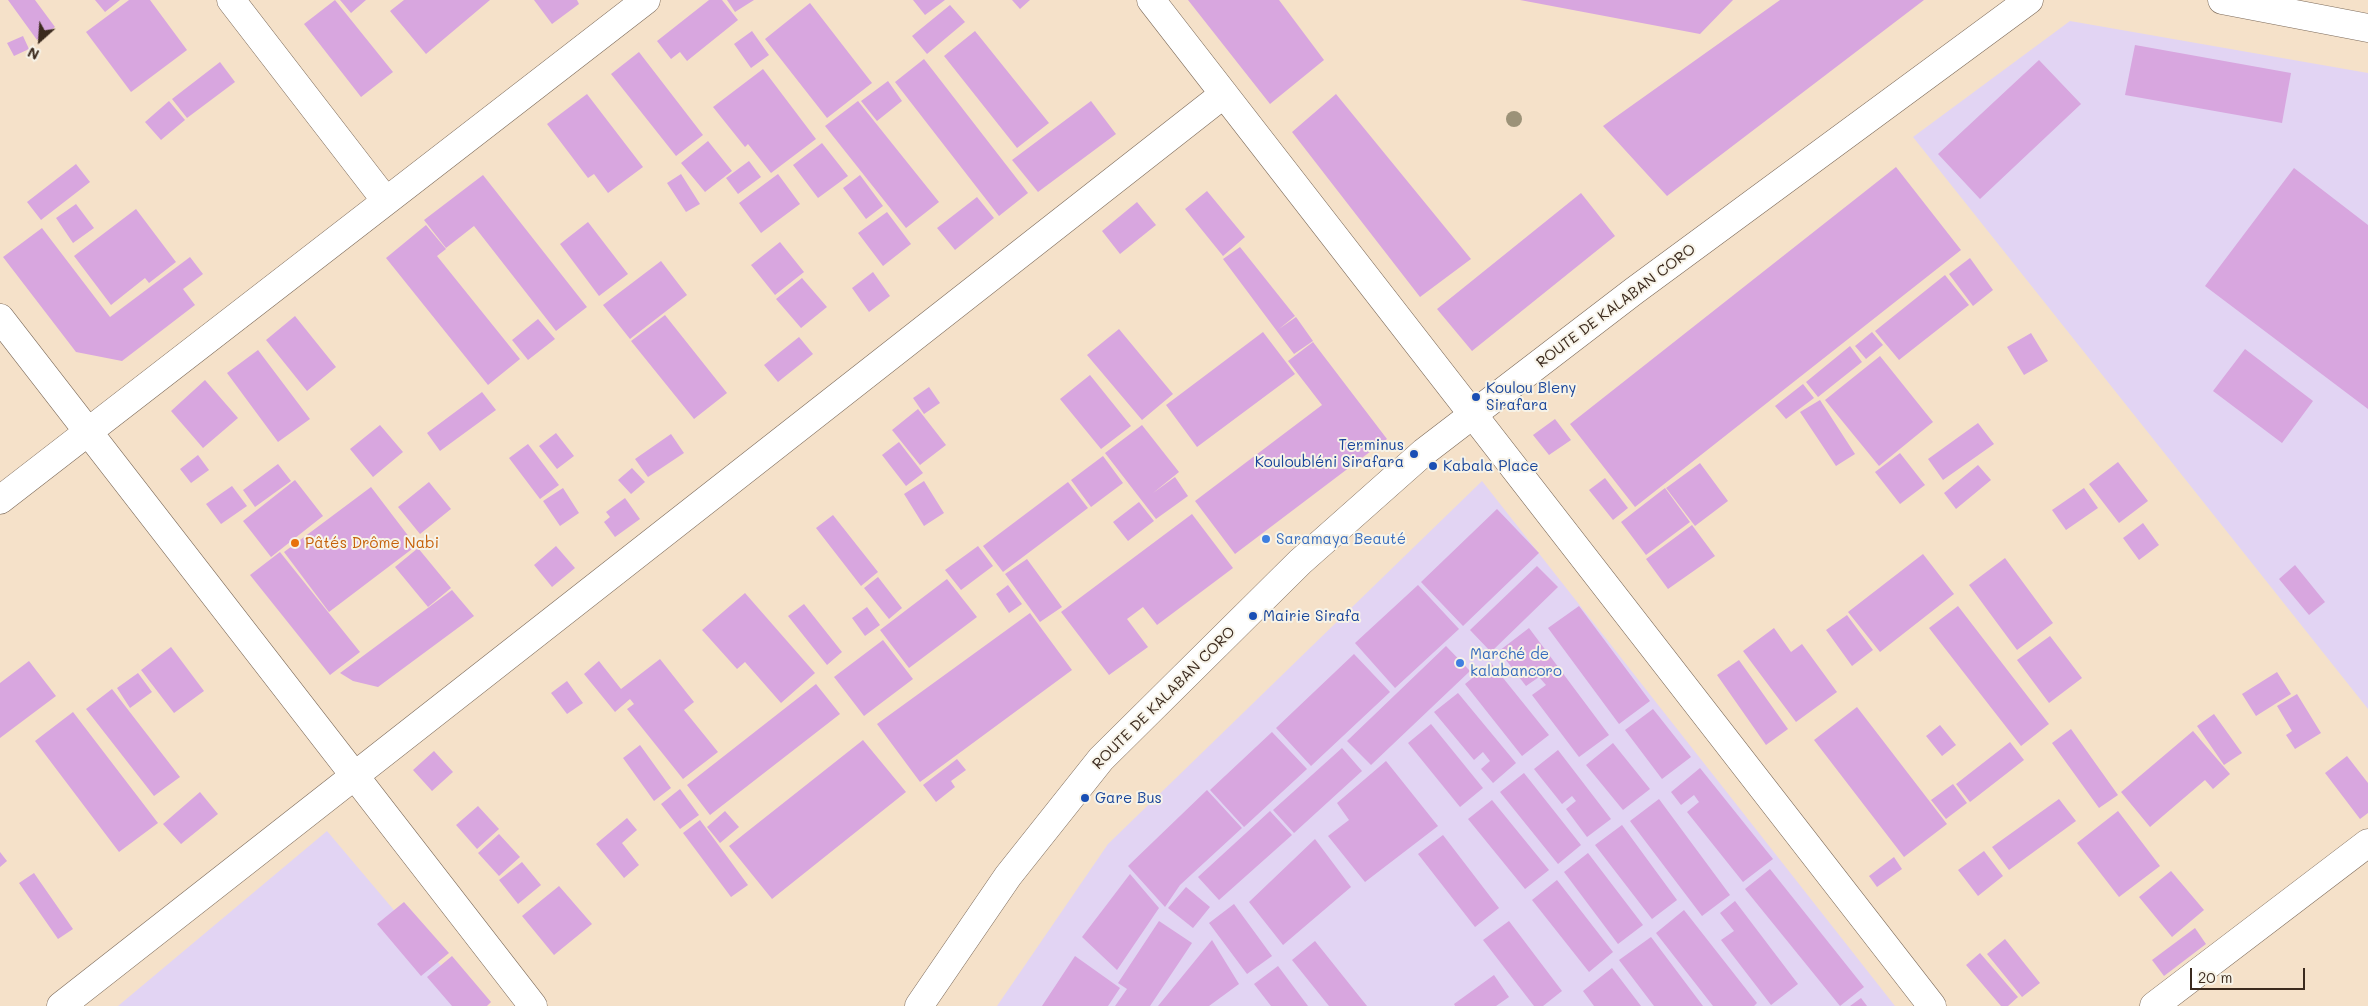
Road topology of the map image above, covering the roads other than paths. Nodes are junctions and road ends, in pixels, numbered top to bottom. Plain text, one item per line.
1 (231, 0) edge
2 (645, 0) edge
3 (1151, 0) edge
4 (2029, 0) edge
5 (2222, 0) edge
6 (2368, 28) edge
7 (1224, 94) junction
8 (386, 201) junction
9 (0, 318) edge
10 (1474, 415) junction
11 (88, 432) junction
12 (0, 500) edge
13 (355, 776) junction
14 (2368, 843) edge
15 (61, 1006) edge
16 (532, 1006) edge
17 (919, 1006) edge
18 (1932, 1006) edge
19 (2154, 1006) edge

1 - 8 street
2 - 8 street
3 - 7 street
4 - 10 street, ROUTE DE KALABAN CORO
5 - 6 street
7 - 10 street
7 - 13 street
8 - 11 street
9 - 11 street
10 - 17 street, ROUTE DE KALABAN CORO
10 - 18 street
11 - 12 street
11 - 13 street
13 - 15 street
13 - 16 street
14 - 19 street

